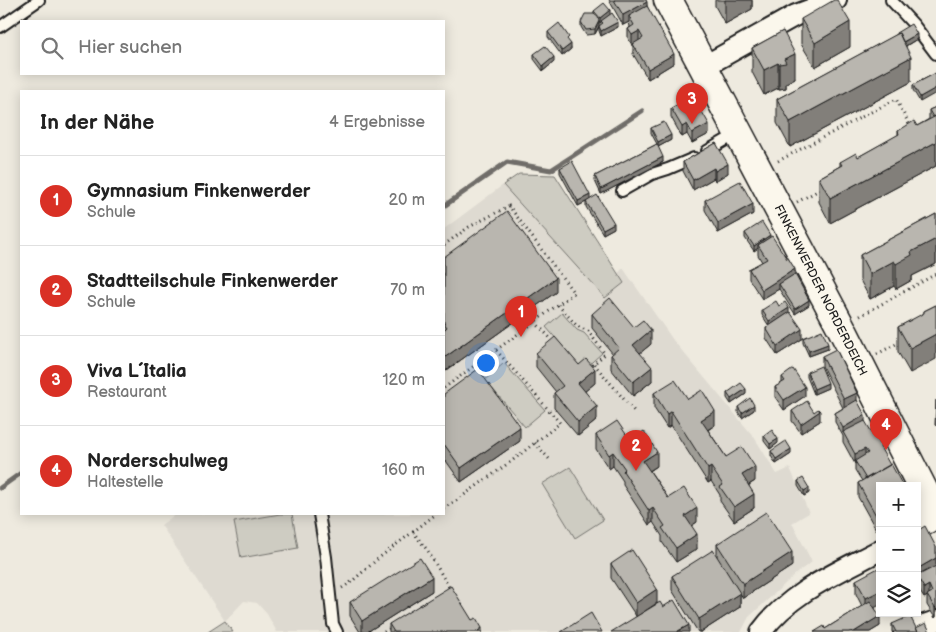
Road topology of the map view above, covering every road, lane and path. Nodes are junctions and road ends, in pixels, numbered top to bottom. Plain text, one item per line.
1 (39, 0) edge
2 (836, 0) edge
3 (890, 0) edge
4 (673, 4) edge
5 (0, 27) edge
6 (936, 54) edge
7 (703, 67) junction
8 (913, 130) edge
9 (739, 133) junction
10 (760, 171) junction
11 (832, 184) edge
12 (622, 191) dead end
13 (780, 211) junction
14 (445, 244) edge
15 (936, 274) edge
16 (558, 305) junction
17 (535, 322) junction
18 (841, 327) junction
19 (902, 341) edge
20 (559, 348) edge
21 (496, 350) junction
22 (594, 364) junction
23 (860, 364) junction
24 (588, 368) edge
25 (445, 387) edge
26 (634, 411) dead end
27 (535, 443) junction
28 (551, 462) dead end
29 (445, 507) edge
30 (318, 515) edge
31 (435, 515) edge
32 (936, 517) edge
33 (920, 527) edge
34 (413, 532) junction
35 (876, 552) edge
36 (451, 591) edge
37 (330, 596) junction
38 (936, 621) edge
39 (392, 627) edge
40 (337, 632) edge
41 (384, 632) edge
42 (761, 632) edge
43 (904, 632) edge

1 - 5 lane
2 - 7 street
3 - 6 lane
4 - 7 street, FINKENWERDER NORDERDEICH
7 - 9 street, FINKENWERDER NORDERDEICH
8 - 10 path
9 - 10 street, FINKENWERDER NORDERDEICH
9 - 12 lane
10 - 13 street, FINKENWERDER NORDERDEICH
11 - 13 path
13 - 18 street, FINKENWERDER NORDERDEICH
14 - 16 path
15 - 18 path
16 - 17 path
16 - 22 path
17 - 20 path
17 - 21 path
18 - 23 street, FINKENWERDER NORDERDEICH
19 - 23 path
21 - 25 path
21 - 27 path
22 - 24 path
22 - 26 path
23 - 32 street, FINKENWERDER NORDERDEICH
27 - 28 path
27 - 29 path
30 - 37 lane
31 - 34 path
32 - 33 street
34 - 36 path
34 - 37 path
35 - 42 street
37 - 40 lane
38 - 43 street
39 - 41 path

